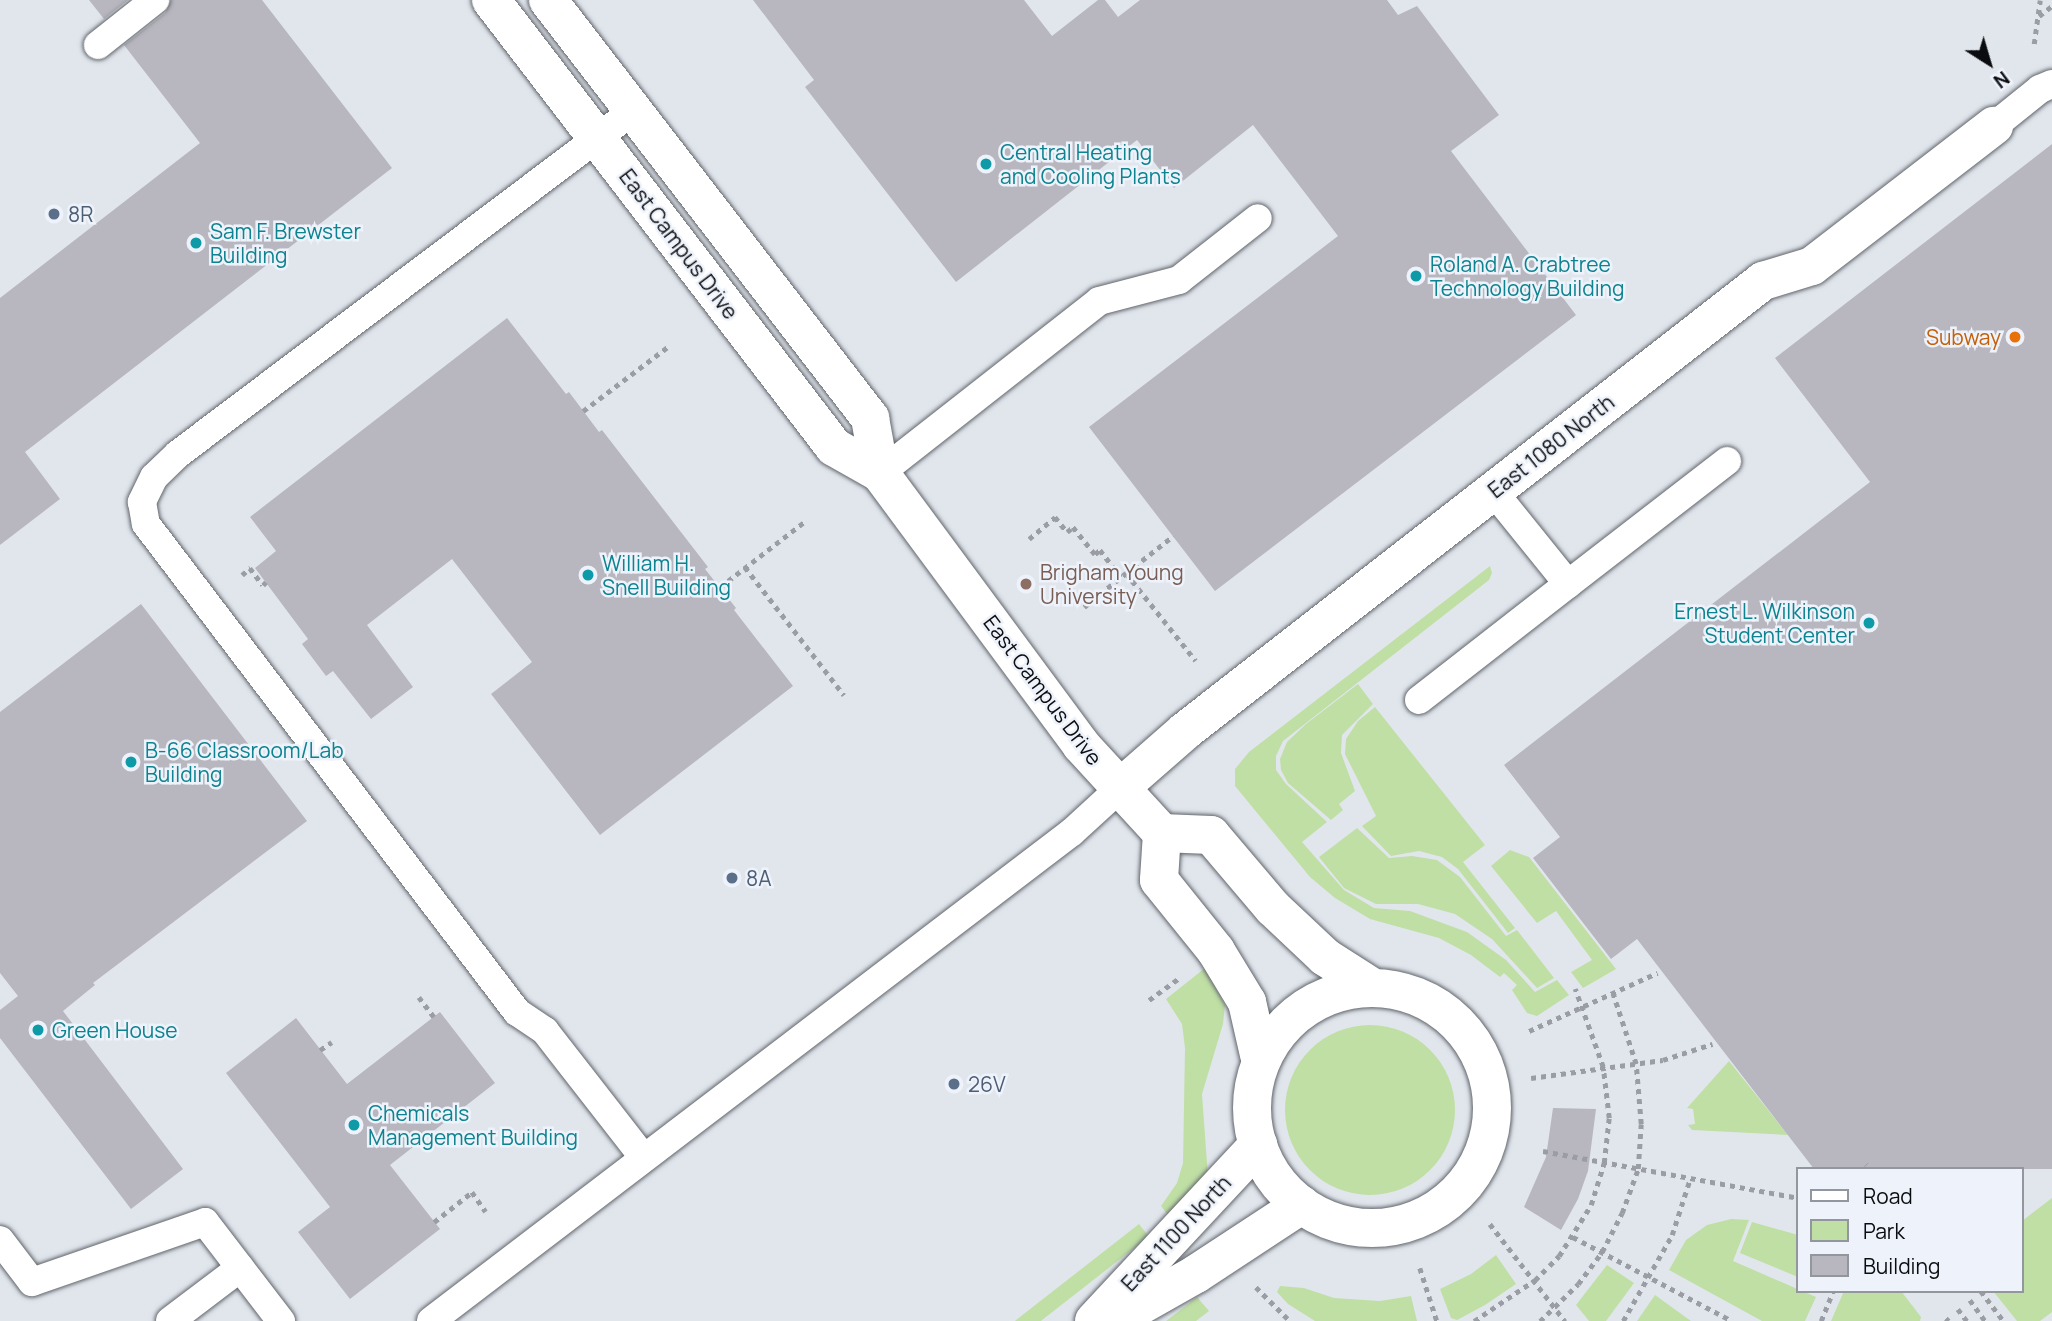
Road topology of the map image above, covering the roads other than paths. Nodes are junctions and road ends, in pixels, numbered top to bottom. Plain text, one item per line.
1 (155, 0) edge
2 (492, 0) edge
3 (548, 0) edge
4 (98, 45) dead end
5 (2052, 84) edge
6 (633, 111) junction
7 (1994, 126) joint
8 (598, 137) junction
9 (1258, 218) dead end
10 (1727, 461) dead end
11 (880, 473) junction
12 (1493, 491) junction
13 (1568, 584) junction
14 (1419, 700) dead end
15 (1120, 789) junction
16 (1162, 833) junction
17 (1369, 985) junction
18 (1259, 1055) junction
19 (1258, 1146) junction
20 (643, 1157) junction
21 (1301, 1205) junction
22 (0, 1240) edge
23 (240, 1268) junction
24 (170, 1321) edge
25 (281, 1321) edge
26 (430, 1321) edge
27 (1094, 1321) edge
28 (1113, 1321) edge

1 - 4 lane
2 - 8 street, East Campus Drive
3 - 6 street, East Campus Drive
5 - 7 lane
6 - 8 lane
6 - 11 street, East Campus Drive
7 - 12 street, East 1080 North
8 - 11 street, East Campus Drive
8 - 20 lane
9 - 11 lane
10 - 13 lane
11 - 15 street, East Campus Drive
12 - 13 lane
12 - 15 street, East 1080 North
13 - 14 lane
15 - 16 street, East Campus Drive
15 - 20 lane
16 - 17 street
16 - 18 street
17 - 18 street
17 - 21 street
18 - 19 street
19 - 21 street
19 - 27 street, East 1100 North
20 - 26 lane
21 - 28 street, East 1100 North
22 - 23 lane
23 - 24 lane
23 - 25 lane

